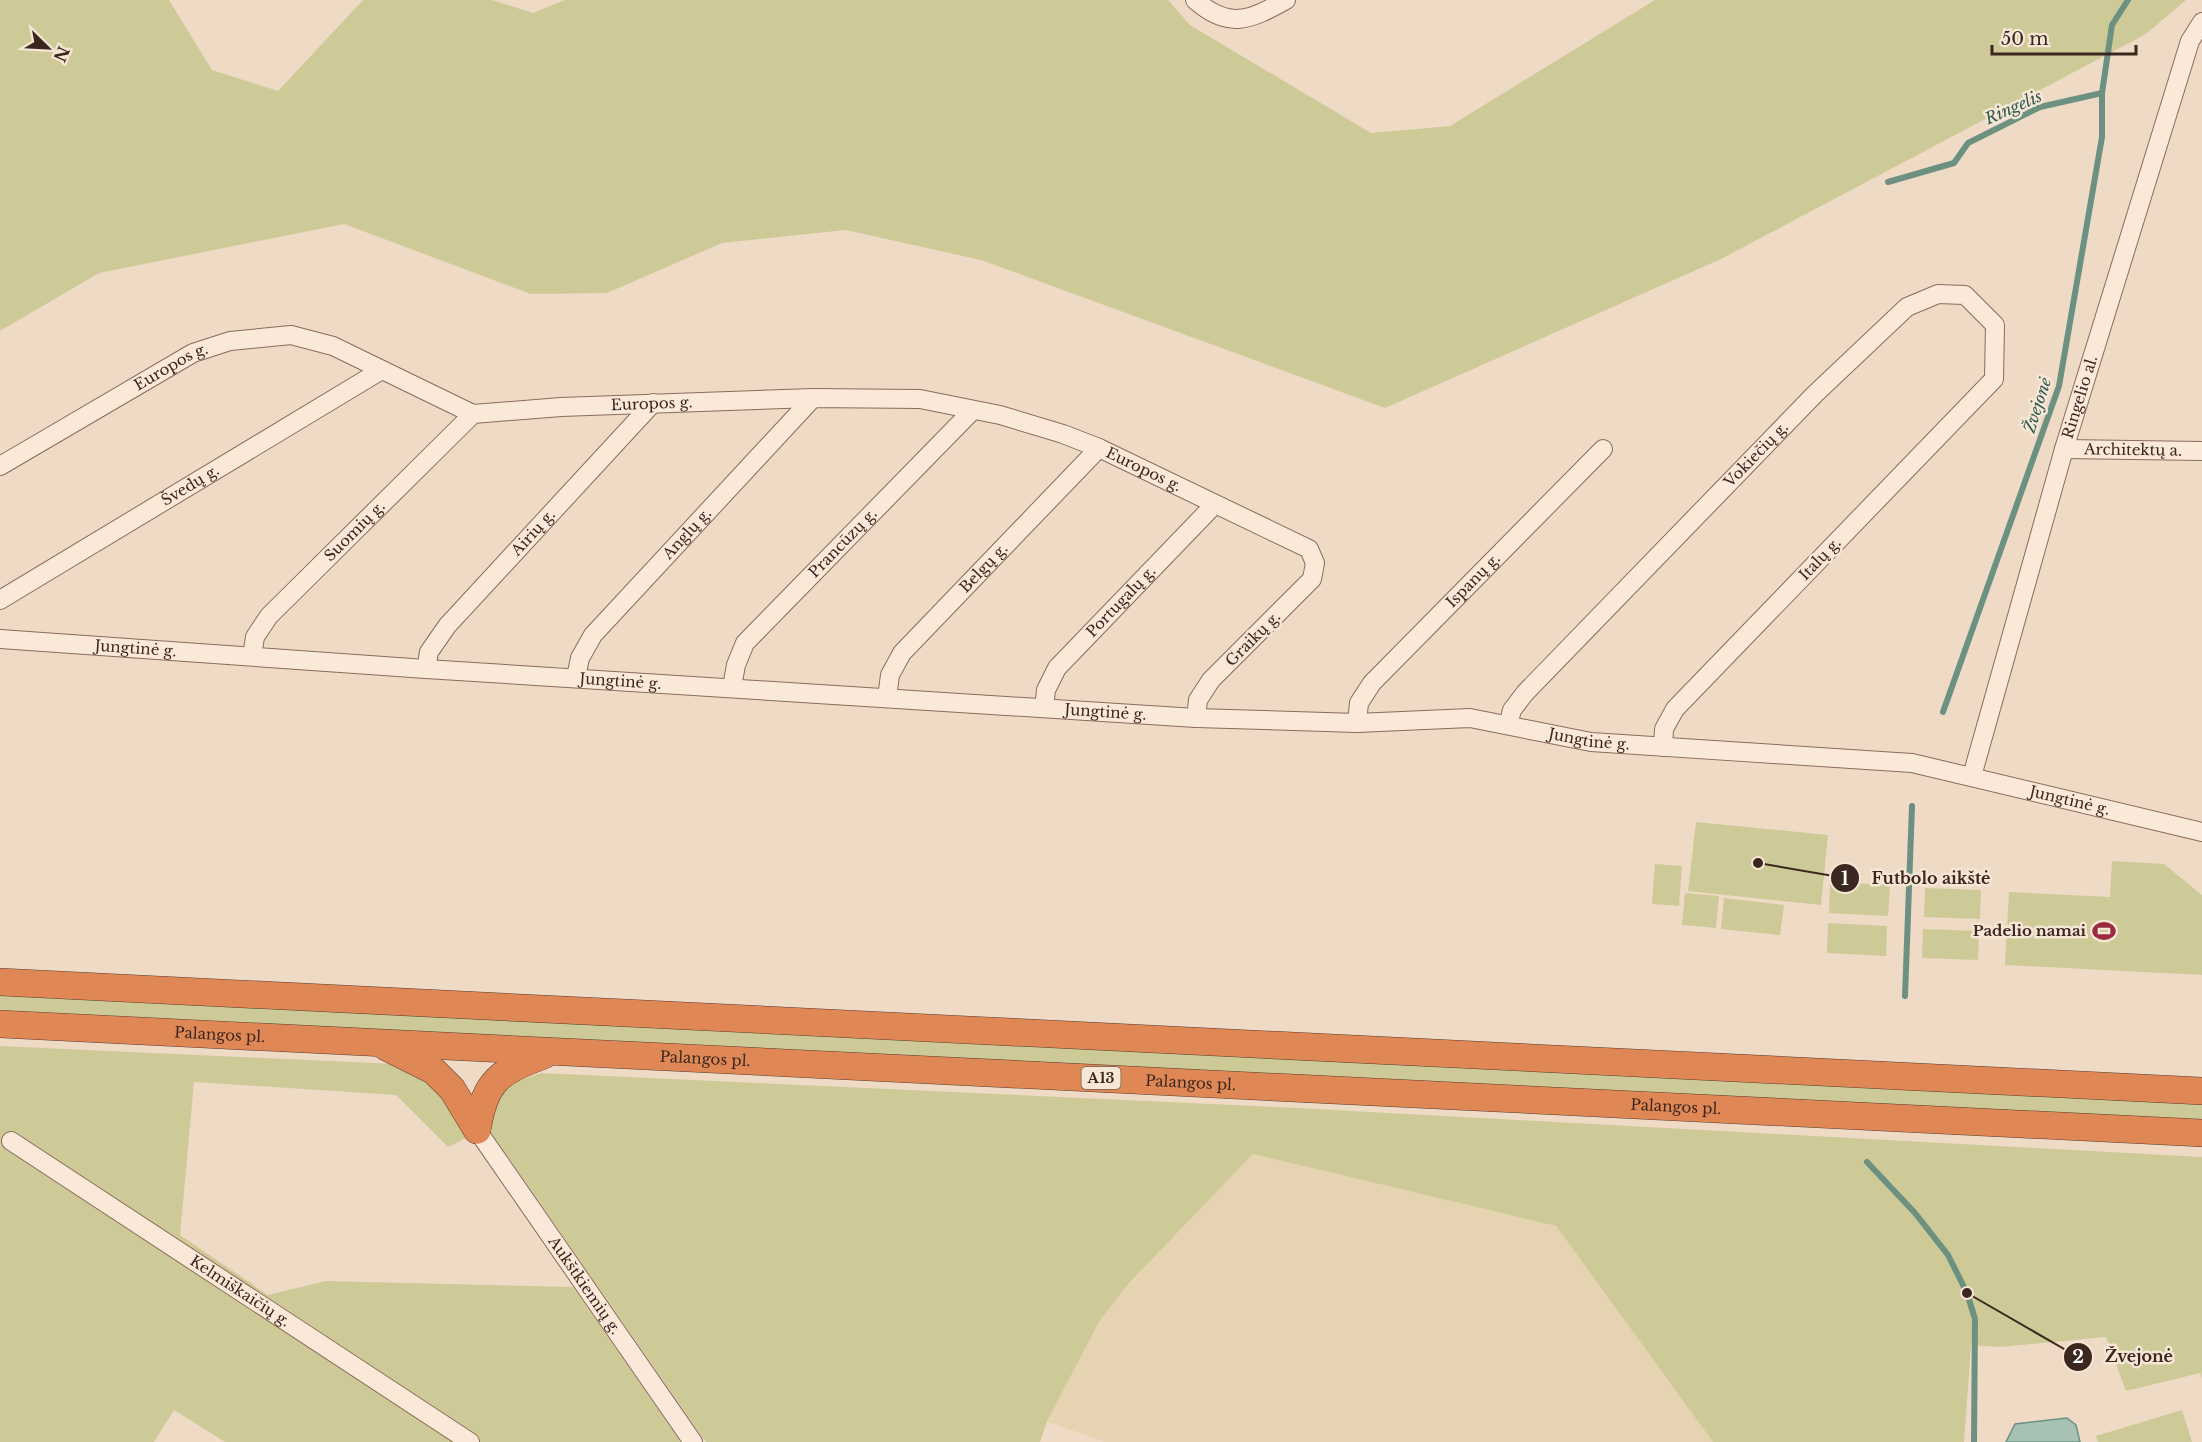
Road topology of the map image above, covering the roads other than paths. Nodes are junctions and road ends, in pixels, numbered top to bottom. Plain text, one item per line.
1 (1195, 0) edge
2 (1286, 0) edge
3 (2202, 22) edge
4 (380, 370) junction
5 (1994, 379) joint
6 (813, 398) junction
7 (653, 403) junction
8 (973, 410) junction
9 (473, 414) junction
10 (1099, 448) junction
11 (1603, 449) dead end
12 (2064, 449) junction
13 (2202, 451) edge
14 (0, 466) edge
15 (1215, 504) junction
16 (1315, 563) joint
17 (0, 600) edge
18 (0, 639) edge
19 (252, 656) junction
20 (426, 669) junction
21 (576, 677) junction
22 (732, 687) junction
23 (887, 698) junction
24 (1044, 708) junction
25 (1197, 718) junction
26 (1358, 723) junction
27 (1508, 725) junction
28 (1663, 747) junction
29 (1972, 776) junction
30 (2202, 832) edge
31 (0, 982) edge
32 (0, 1024) edge
33 (377, 1042) junction
34 (553, 1051) junction
35 (2202, 1091) edge
36 (477, 1130) junction
37 (2202, 1133) edge
38 (11, 1141) dead end
39 (470, 1442) edge
40 (693, 1442) edge

1 - 2 street
3 - 12 street, Ringelio al.
4 - 9 street, Europos g.
4 - 14 street, Europos g.
4 - 17 street, Švedų g.
5 - 27 street, Vokiečių g.
5 - 28 street, Italų g.
6 - 7 street, Europos g.
6 - 8 street, Europos g.
6 - 21 street, Anglų g.
7 - 9 street, Europos g.
7 - 20 street, Airių g.
8 - 10 street, Europos g.
8 - 22 street, Prancūzų g.
9 - 19 street, Suomių g.
10 - 15 street, Europos g.
10 - 23 street, Belgų g.
11 - 26 street, Ispanų g.
12 - 13 street, Architektų a.
12 - 29 street, Ringelio al.
15 - 16 street, Europos g.
15 - 24 street, Portugalų g.
16 - 25 street, Graikų g.
18 - 19 street, Jungtinė g.
19 - 20 street, Jungtinė g.
20 - 21 street, Jungtinė g.
21 - 22 street, Jungtinė g.
22 - 23 street, Jungtinė g.
23 - 24 street, Jungtinė g.
24 - 25 street, Jungtinė g.
25 - 26 street, Jungtinė g.
26 - 27 street, Jungtinė g.
27 - 28 street, Jungtinė g.
28 - 29 street, Jungtinė g.
29 - 30 street, Jungtinė g.
31 - 35 highway
32 - 33 highway, Palangos pl. / A13
33 - 34 highway, Palangos pl. / A13
33 - 36 highway
34 - 36 highway
34 - 37 highway, Palangos pl. / A13
36 - 40 street, Aukštkiemių g.
38 - 39 street, Kelmiškaičių g.

